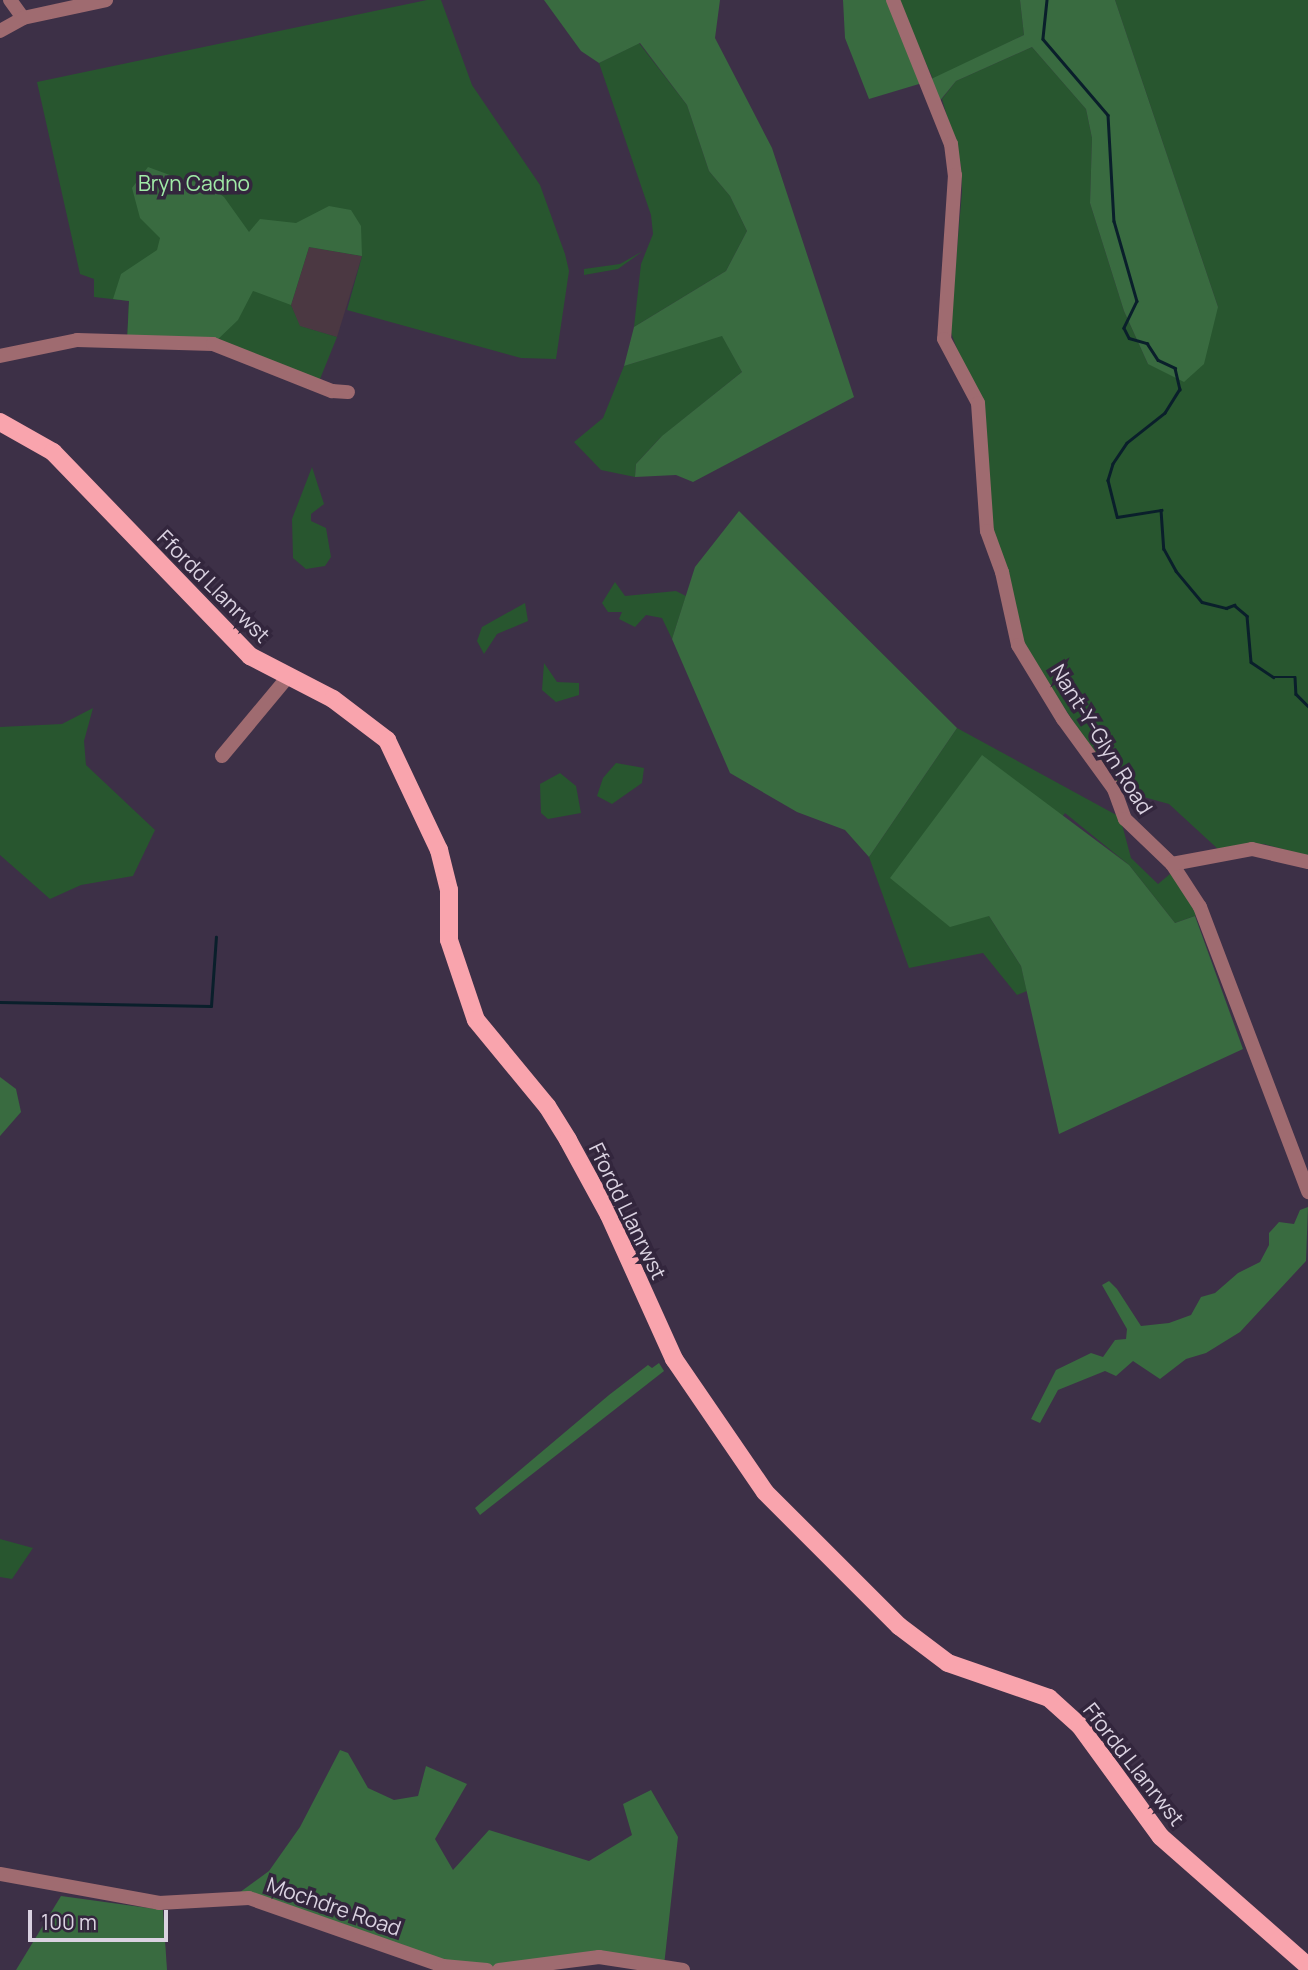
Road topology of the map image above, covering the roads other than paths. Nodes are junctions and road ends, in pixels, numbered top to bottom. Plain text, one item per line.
1 (10, 0) edge
2 (893, 0) edge
3 (97, 1) edge
4 (23, 18) junction
5 (0, 31) edge
6 (0, 356) edge
7 (348, 392) dead end
8 (0, 422) edge
9 (287, 678) junction
10 (222, 756) dead end
11 (1308, 862) edge
12 (1172, 864) junction
13 (1308, 1192) edge
14 (0, 1874) edge
15 (1307, 1966) edge
16 (487, 1970) edge
17 (499, 1970) edge
18 (683, 1970) edge

1 - 4 street
2 - 12 street, Nant-Y-Glyn Road
3 - 4 street
4 - 5 street
6 - 7 street
8 - 9 main road, Ffordd Llanrwst
9 - 10 street
9 - 15 main road, Ffordd Llanrwst
11 - 12 street
12 - 13 street, Nant-Y-Glyn Road
14 - 16 street, Mochdre Road
17 - 18 street

